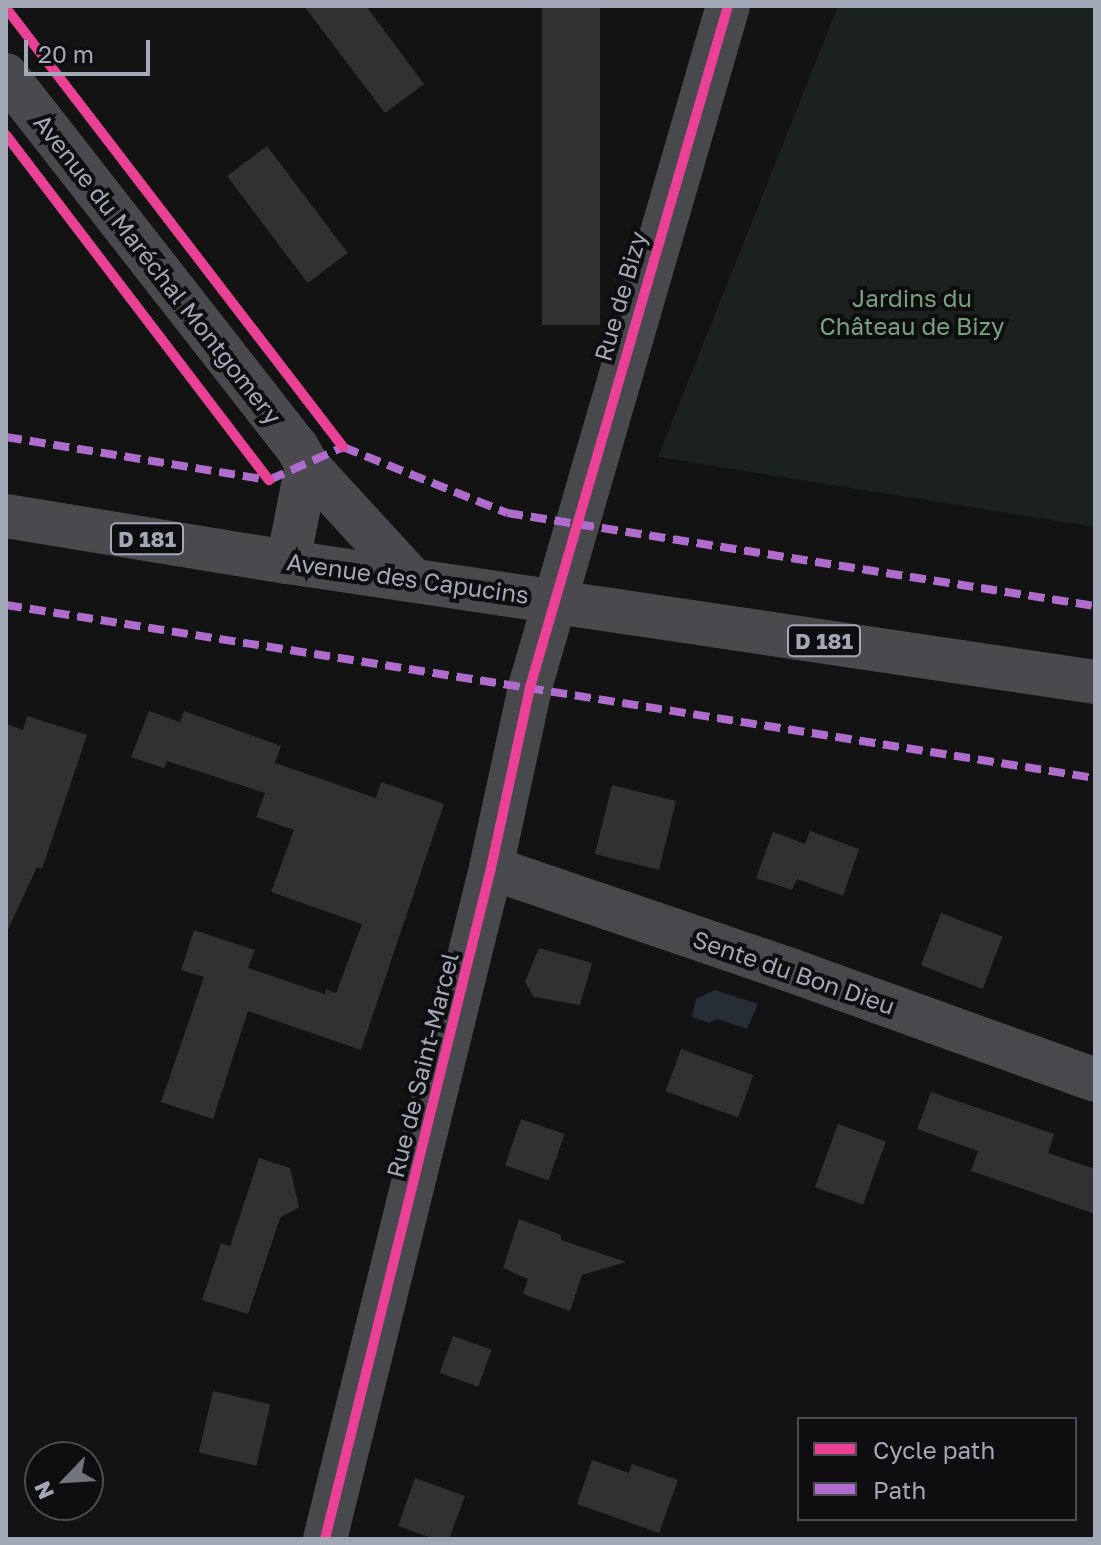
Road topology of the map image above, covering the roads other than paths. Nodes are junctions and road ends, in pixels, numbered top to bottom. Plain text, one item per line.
1 (728, 6) edge
2 (6, 75) edge
3 (307, 465) junction
4 (6, 516) edge
5 (288, 562) junction
6 (412, 579) junction
7 (553, 599) junction
8 (1095, 682) edge
9 (491, 868) junction
10 (1095, 1080) edge
11 (325, 1539) edge

1 - 7 street, Rue de Bizy
2 - 3 main road, Avenue du Maréchal Montgomery
3 - 5 main road
3 - 6 main road, Avenue du Maréchal Montgomery
4 - 5 main road, Avenue des Capucins / D 181
5 - 6 main road, Avenue des Capucins / D 181
6 - 7 main road, Avenue des Capucins / D 181
7 - 8 main road, Avenue des Capucins / D 181
7 - 9 street, Rue de Saint-Marcel
9 - 10 street, Sente du Bon Dieu
9 - 11 street, Rue de Saint-Marcel

